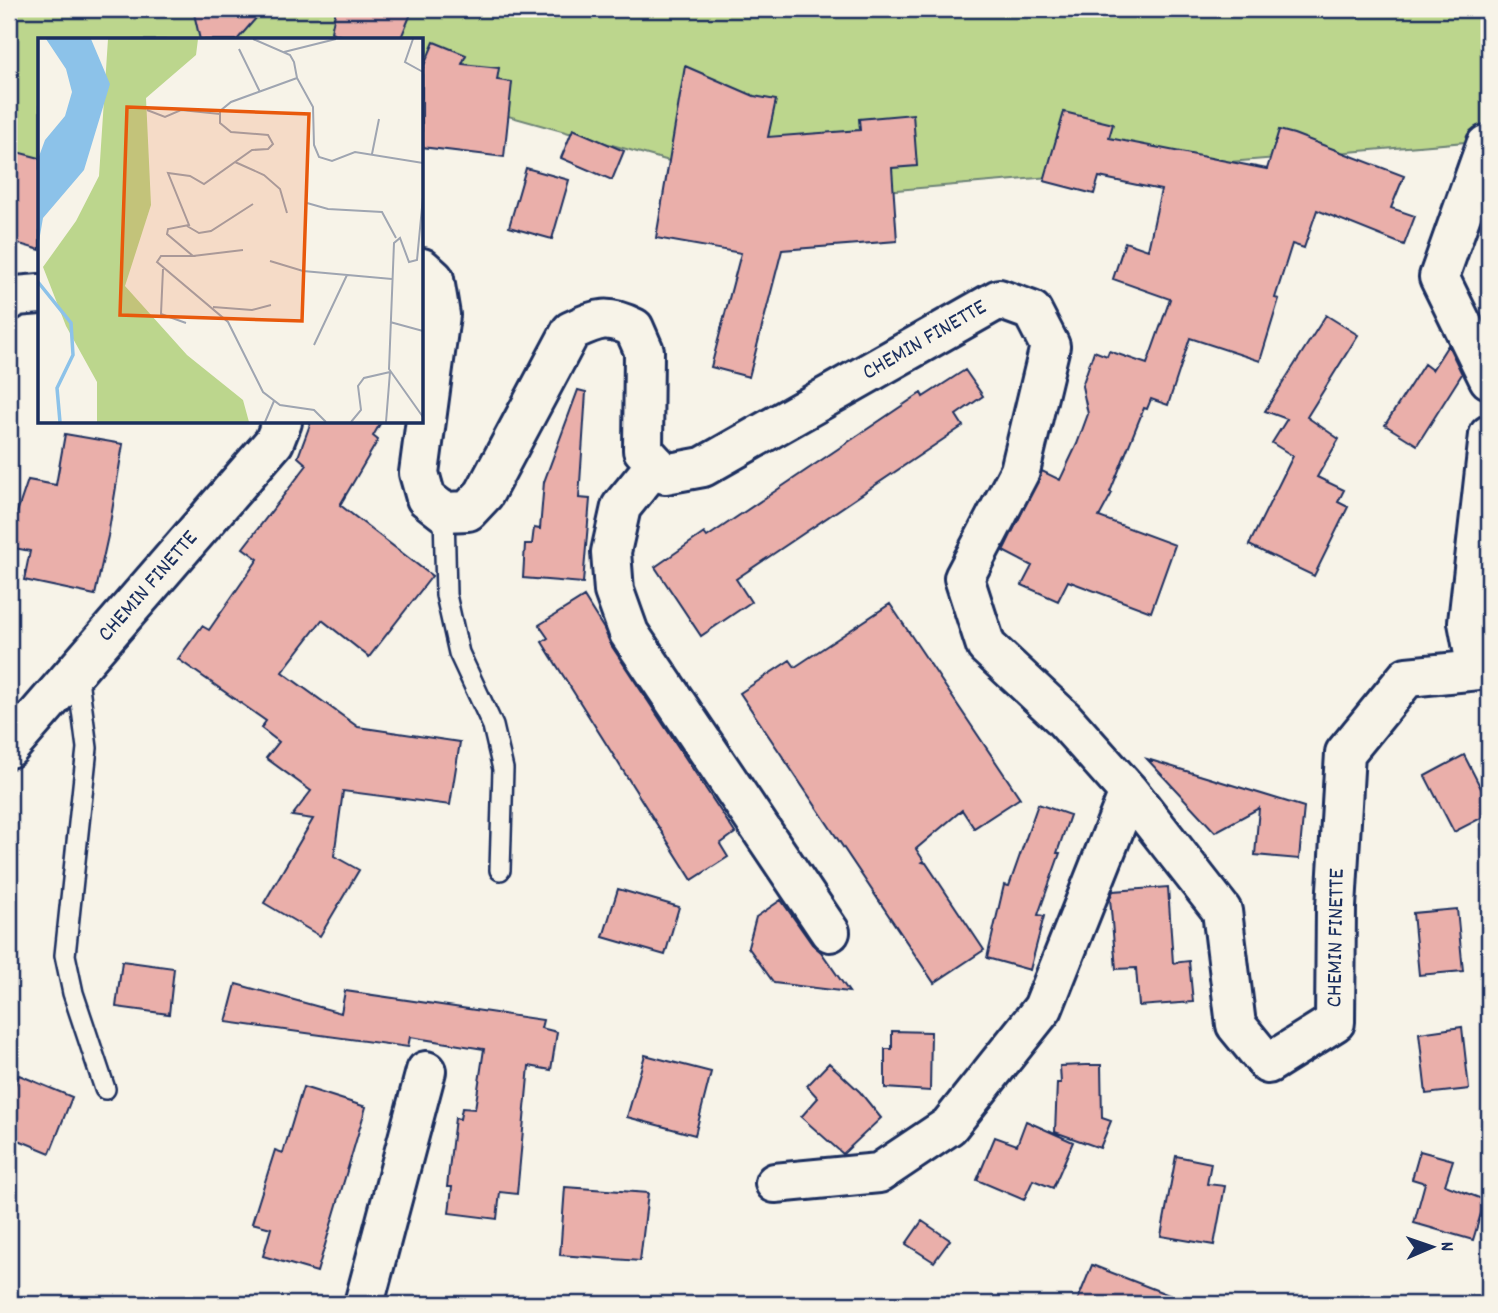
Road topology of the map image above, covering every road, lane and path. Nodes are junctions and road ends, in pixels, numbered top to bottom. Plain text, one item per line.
1 (1486, 145) dead end
2 (424, 270) edge
3 (38, 294) edge
4 (9, 301) edge
5 (1489, 379) edge
6 (281, 424) edge
7 (1489, 435) edge
8 (656, 464) junction
9 (444, 512) junction
10 (1483, 670) edge
11 (77, 671) junction
12 (9, 748) edge
13 (1129, 792) junction
14 (500, 870) dead end
15 (830, 932) dead end
16 (426, 1071) dead end
17 (105, 1089) dead end
18 (775, 1183) dead end
19 (364, 1304) edge

1 - 5 street
2 - 9 street
3 - 4 street
6 - 11 street, CHEMIN FINETTE
7 - 10 street, CHEMIN FINETTE
8 - 9 street
8 - 13 street, CHEMIN FINETTE
8 - 15 street
9 - 14 lane
10 - 13 street, CHEMIN FINETTE
11 - 12 street, CHEMIN FINETTE
11 - 17 lane
13 - 18 street
16 - 19 street

